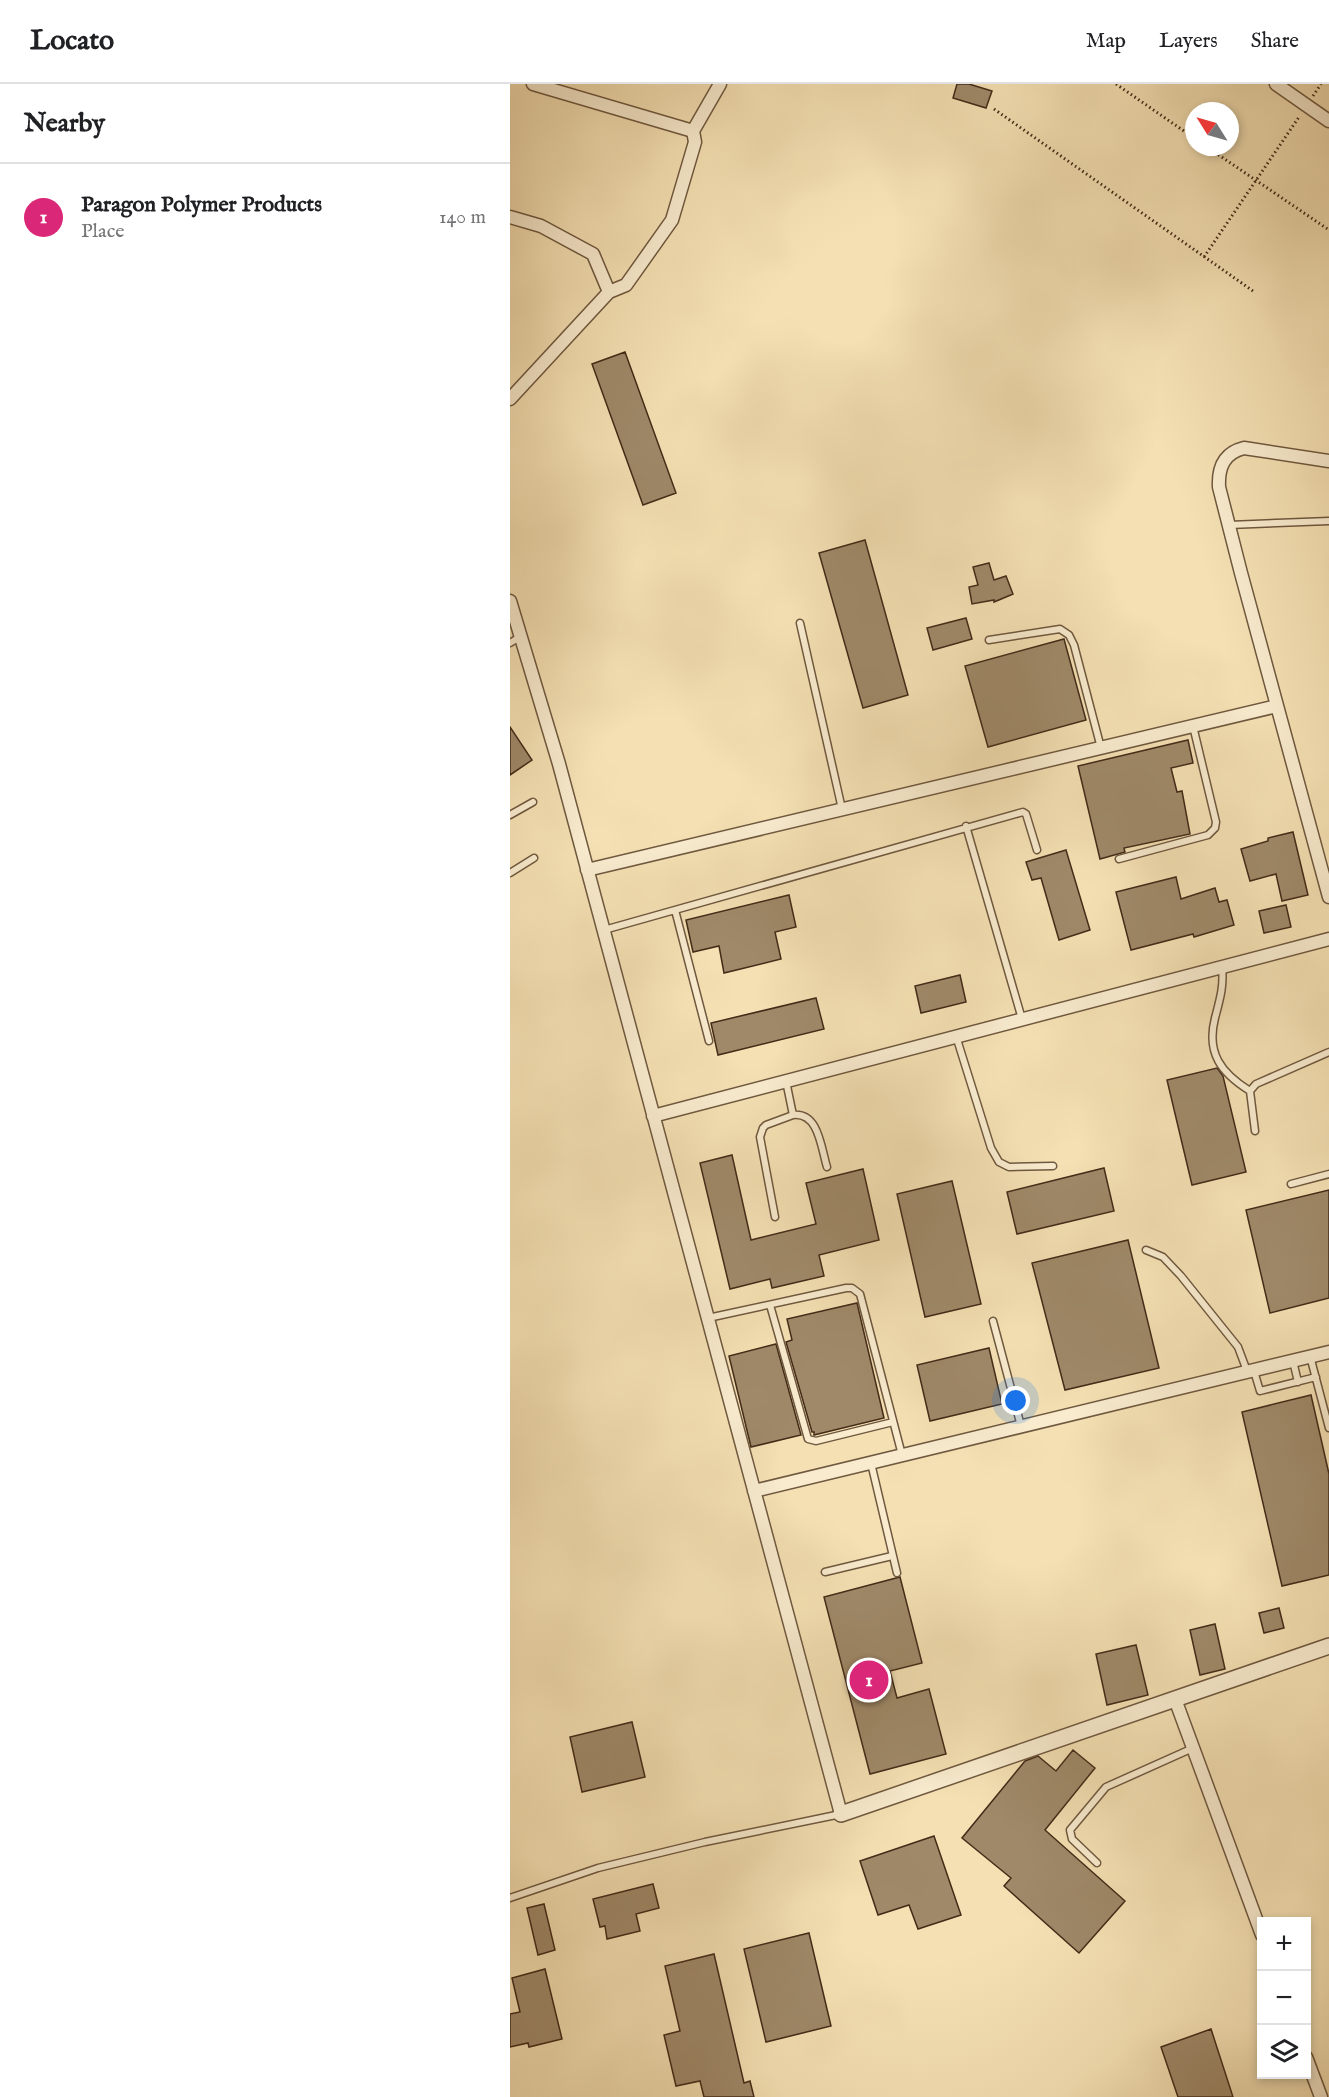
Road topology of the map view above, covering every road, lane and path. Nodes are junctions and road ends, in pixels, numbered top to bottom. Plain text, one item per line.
1 (533, 84) edge
2 (720, 84) edge
3 (1116, 84) edge
4 (1276, 84) edge
5 (1321, 84) edge
6 (1307, 105) junction
7 (994, 109) dead end
8 (1329, 121) edge
9 (693, 131) junction
10 (1185, 132) edge
11 (1220, 156) edge
12 (1256, 181) junction
13 (510, 216) edge
14 (1329, 230) edge
15 (1204, 257) junction
16 (1253, 291) dead end
17 (609, 292) junction
18 (510, 399) edge
19 (1329, 461) edge
20 (1329, 521) edge
21 (1229, 525) junction
22 (510, 601) edge
23 (800, 623) dead end
24 (515, 640) edge
25 (989, 640) dead end
26 (1277, 706) junction
27 (1193, 726) junction
28 (1101, 748) junction
29 (533, 802) dead end
30 (842, 810) junction
31 (510, 815) edge
32 (966, 826) junction
33 (1037, 850) dead end
34 (534, 858) dead end
35 (1119, 859) dead end
36 (587, 870) junction
37 (510, 873) edge
38 (1329, 897) edge
39 (675, 909) junction
40 (603, 930) junction
41 (1329, 939) edge
42 (1222, 967) junction
43 (1022, 1019) junction
44 (956, 1036) junction
45 (709, 1041) dead end
46 (1329, 1052) edge
47 (786, 1081) junction
48 (1250, 1091) junction
49 (793, 1115) junction
50 (653, 1116) junction
51 (1255, 1131) dead end
52 (1053, 1166) dead end
53 (827, 1167) dead end
54 (1329, 1174) edge
55 (1291, 1184) dead end
56 (775, 1217) dead end
57 (1146, 1250) dead end
58 (770, 1305) junction
59 (708, 1319) junction
60 (993, 1321) dead end
61 (1329, 1352) edge
62 (1310, 1356) junction
63 (1293, 1361) junction
64 (1251, 1371) junction
65 (1316, 1377) junction
66 (1298, 1382) junction
67 (893, 1422) junction
68 (1021, 1426) junction
69 (1329, 1428) edge
70 (902, 1455) junction
71 (871, 1462) junction
72 (754, 1491) junction
73 (892, 1556) junction
74 (825, 1572) dead end
75 (897, 1573) dead end
76 (1329, 1646) edge
77 (1175, 1699) junction
78 (1192, 1748) junction
79 (841, 1814) junction
80 (1097, 1863) dead end
81 (510, 1898) edge
82 (1257, 1922) edge
83 (1311, 2070) edge
84 (1321, 2097) edge

1 - 9 street
2 - 9 street
3 - 10 path
4 - 6 street
5 - 6 path
6 - 8 street
6 - 12 path
7 - 15 path
9 - 17 street
11 - 12 path
12 - 14 path
12 - 15 path
13 - 17 street
15 - 16 path
17 - 18 street
19 - 21 street
20 - 21 lane
21 - 26 street
22 - 24 street
23 - 30 lane
24 - 36 street
25 - 28 lane
26 - 27 street
26 - 38 street
27 - 28 street
27 - 35 lane
28 - 30 street
29 - 31 lane
30 - 36 street
32 - 33 lane
32 - 39 lane
32 - 43 lane
34 - 37 lane
36 - 40 street
39 - 40 lane
39 - 45 lane
40 - 50 street
41 - 42 street
42 - 43 street
42 - 48 lane
43 - 44 street
44 - 47 street
44 - 52 lane
46 - 48 lane
47 - 49 lane
47 - 50 street
48 - 51 lane
49 - 53 lane
49 - 56 lane
50 - 59 street
54 - 55 lane
57 - 64 lane
58 - 59 lane
58 - 67 lane
58 - 67 lane
59 - 72 street
60 - 68 lane
61 - 62 street
62 - 63 street
62 - 65 lane
63 - 64 street
63 - 66 lane
64 - 66 lane
64 - 68 street
65 - 66 lane
65 - 69 lane
67 - 70 lane
68 - 70 street
70 - 71 street
71 - 72 street
71 - 73 lane
72 - 79 street
73 - 74 lane
73 - 75 lane
76 - 77 street
77 - 78 street
77 - 79 street
78 - 80 lane
78 - 82 street
79 - 81 lane
83 - 84 street

